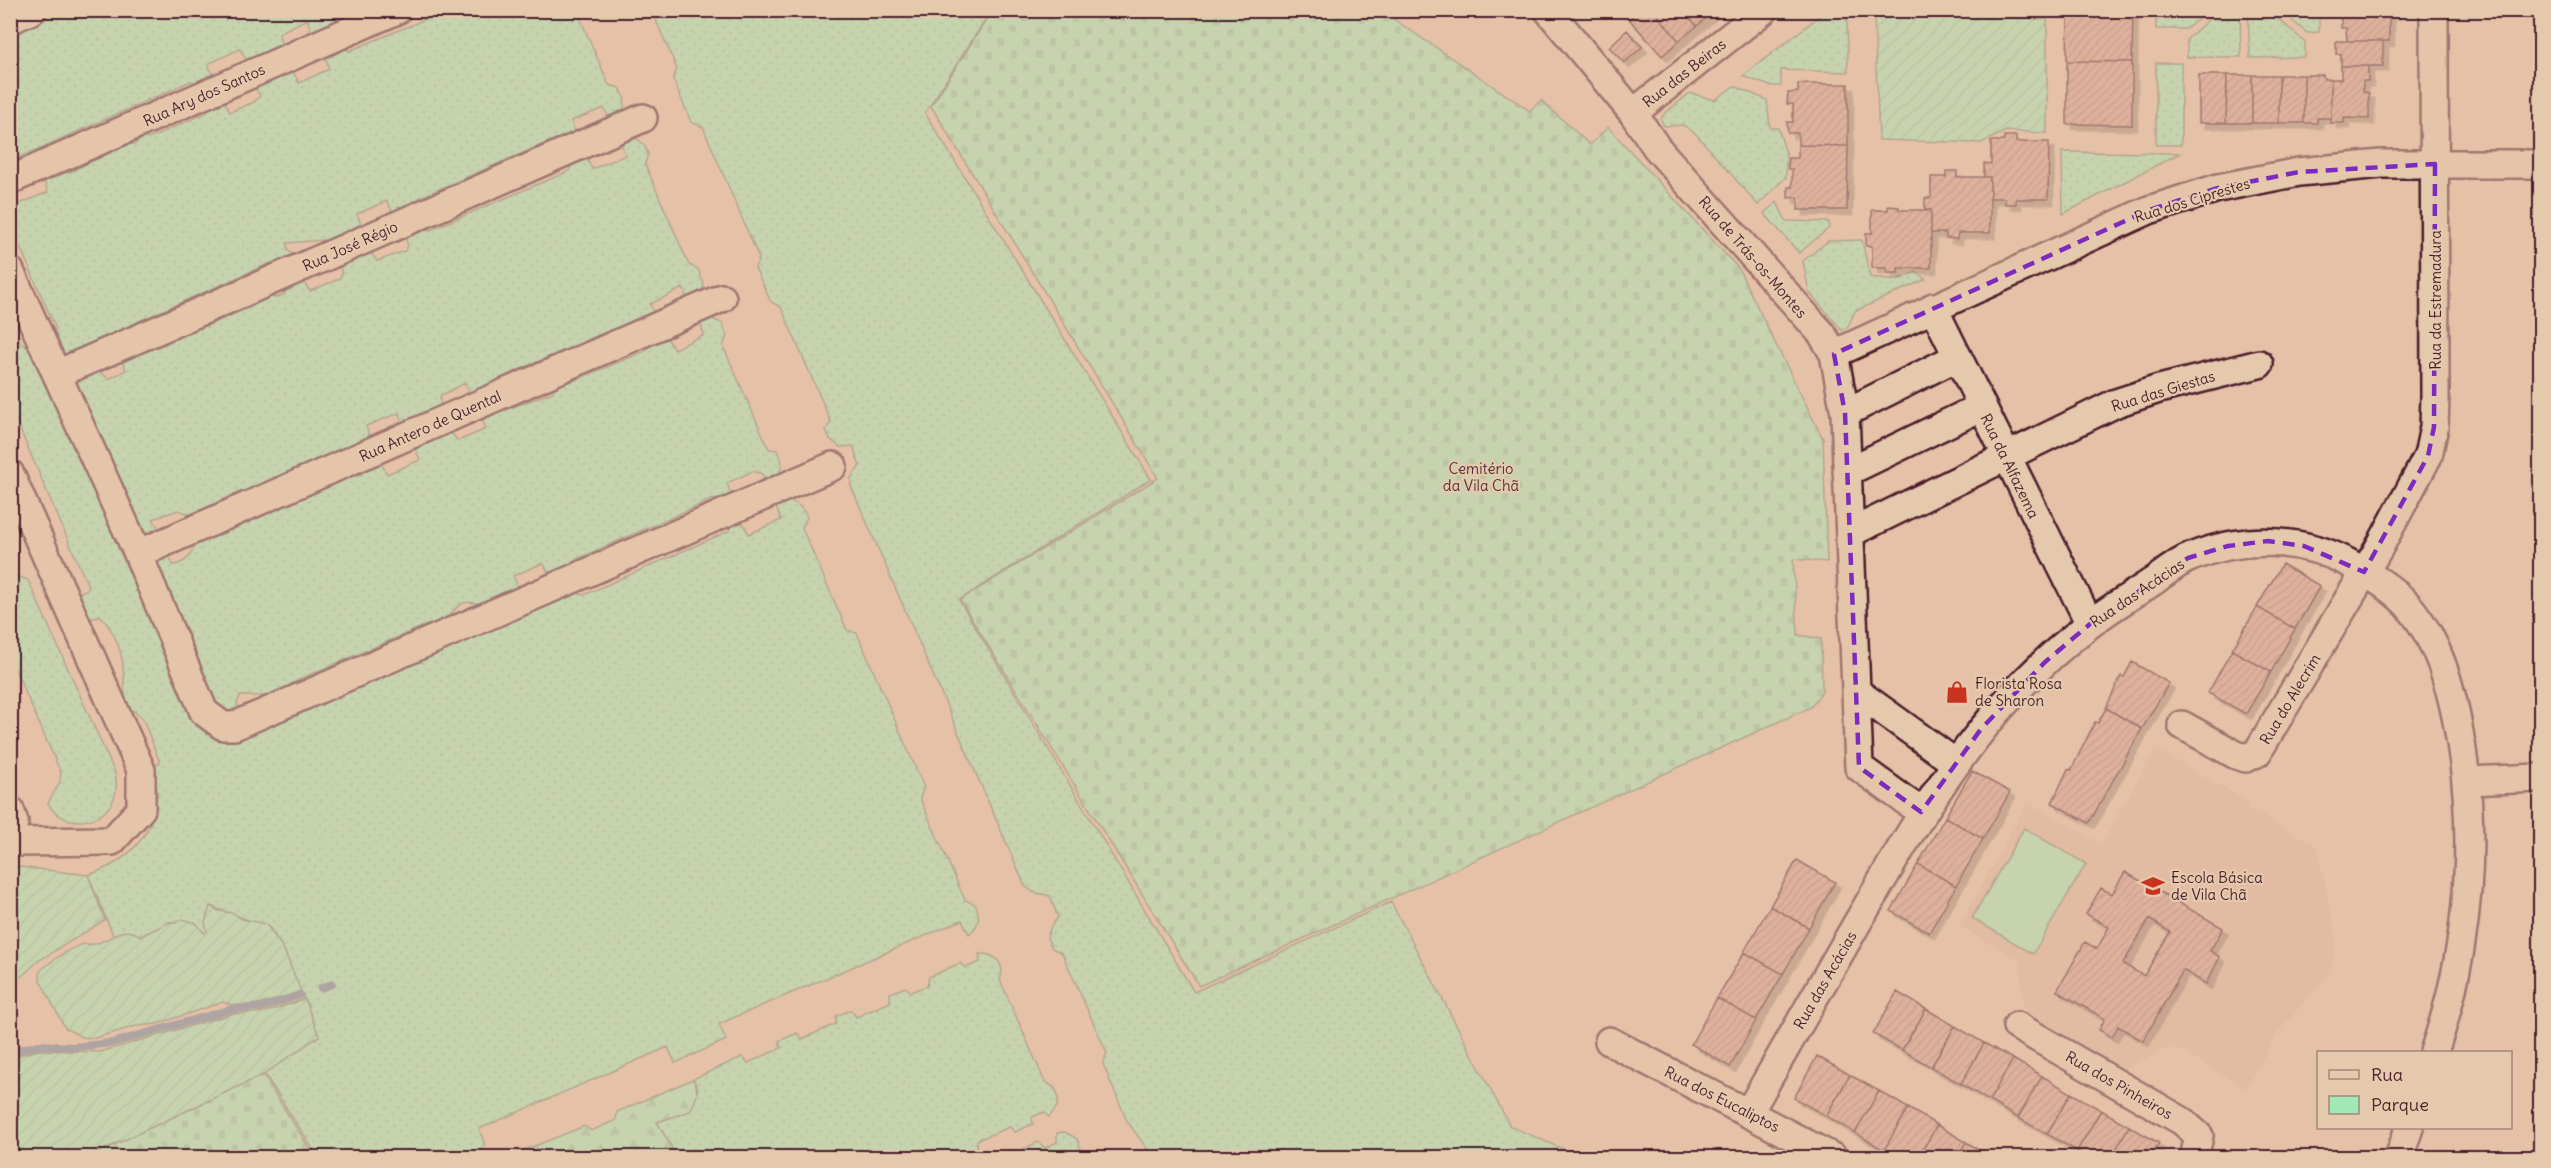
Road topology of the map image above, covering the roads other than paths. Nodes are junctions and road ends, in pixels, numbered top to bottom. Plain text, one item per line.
1 (32, 10) edge
2 (398, 10) edge
3 (1548, 10) edge
4 (1764, 10) edge
5 (2434, 10) edge
6 (10, 20) edge
7 (1633, 113) junction
8 (643, 118) dead end
9 (2435, 164) junction
10 (2541, 165) edge
11 (10, 180) edge
12 (10, 271) edge
13 (723, 298) dead end
14 (1933, 307) junction
15 (1834, 354) junction
16 (1958, 357) junction
17 (2259, 364) dead end
18 (57, 374) junction
19 (1981, 407) junction
20 (1845, 414) junction
21 (2005, 457) junction
22 (832, 466) dead end
23 (1847, 472) junction
24 (10, 474) edge
25 (1850, 533) junction
26 (138, 554) junction
27 (2364, 572) junction
28 (2090, 624) junction
29 (1857, 692) junction
30 (2182, 724) dead end
31 (1954, 762) junction
32 (2541, 778) edge
33 (2467, 781) junction
34 (10, 810) edge
35 (1921, 812) junction
36 (10, 835) edge
37 (2017, 1026) dead end
38 (1609, 1041) dead end
39 (2435, 1051) edge
40 (1749, 1113) junction
41 (2409, 1129) edge
42 (1834, 1158) edge
43 (2194, 1158) edge
44 (2399, 1158) edge

1 - 6 street
2 - 11 street, Rua Ary dos Santos
3 - 7 street, Rua de Trás-os-Montes
4 - 7 street, Rua das Beiras
5 - 9 street, Rua da Estremadura
7 - 15 street, Rua de Trás-os-Montes
8 - 18 street, Rua José Régio
9 - 10 street, Rua dos Ciprestes
9 - 14 street, Rua dos Ciprestes
9 - 27 street, Rua da Estremadura
12 - 18 street
13 - 26 street, Rua Antero de Quental
14 - 15 street, Rua dos Ciprestes
14 - 16 street, Rua da Alfazema
15 - 20 street, Rua de Trás-os-Montes
16 - 19 street, Rua da Alfazema
16 - 20 street
17 - 21 street, Rua das Giestas
18 - 26 street
19 - 21 street, Rua da Alfazema
19 - 23 street
20 - 23 street, Rua de Trás-os-Montes
21 - 25 street
21 - 28 street, Rua da Alfazema
22 - 26 street
23 - 25 street, Rua de Trás-os-Montes
24 - 36 street
25 - 29 street, Rua de Trás-os-Montes
27 - 28 street, Rua das Acácias
27 - 30 street, Rua do Alecrim
27 - 33 street, Rua das Acácias
28 - 31 street, Rua das Acácias
29 - 31 street
29 - 35 street, Rua de Trás-os-Montes
31 - 35 street, Rua das Acácias
32 - 33 street
33 - 39 street, Rua das Acácias
34 - 36 street
35 - 40 street, Rua das Acácias
37 - 43 street, Rua dos Pinheiros
38 - 40 street, Rua dos Eucaliptos
40 - 42 street, Rua dos Eucaliptos
41 - 44 street

